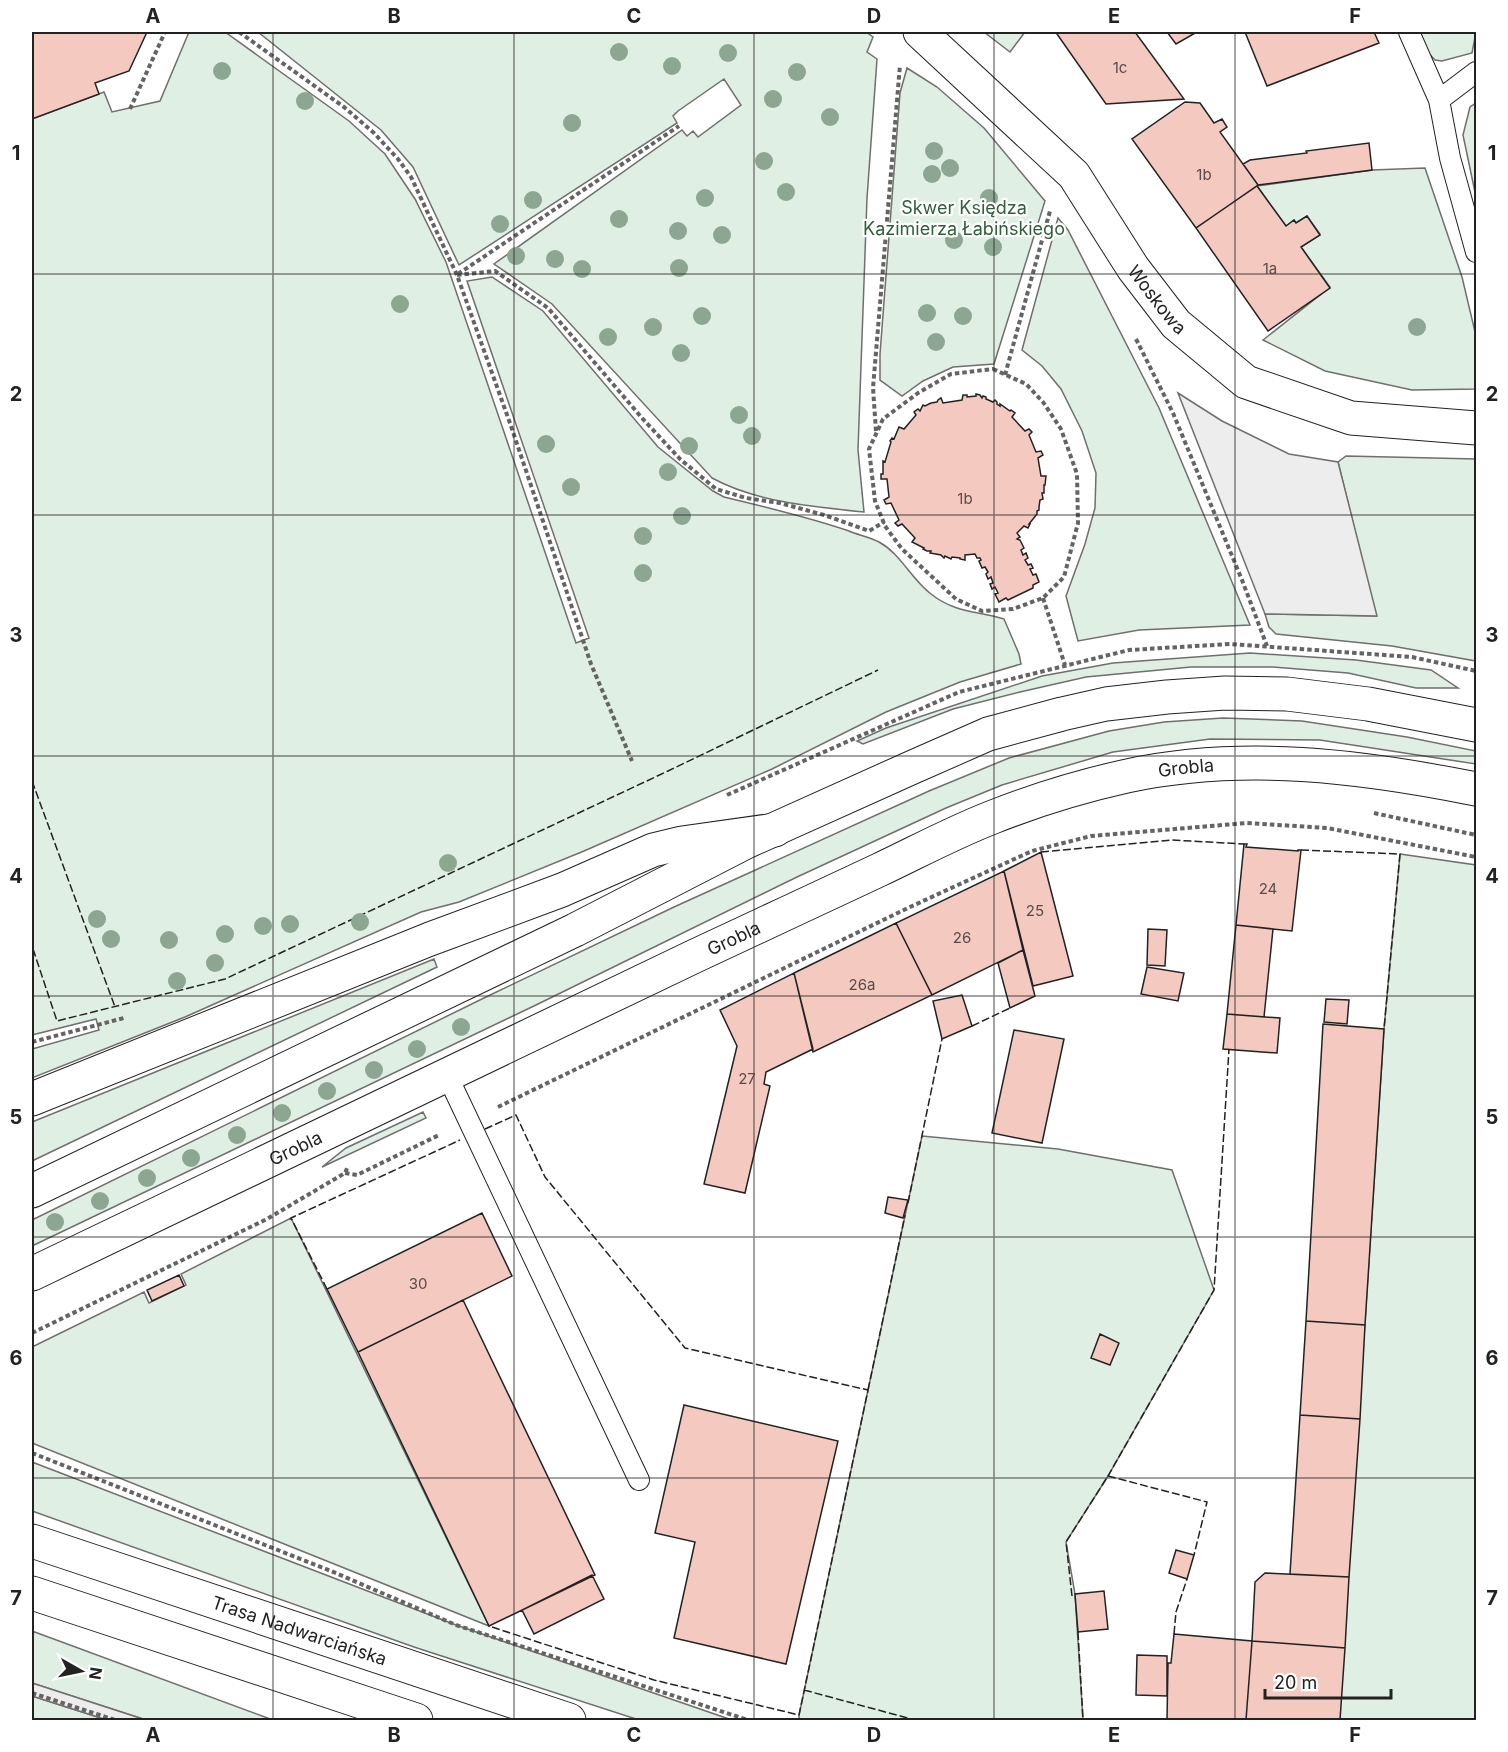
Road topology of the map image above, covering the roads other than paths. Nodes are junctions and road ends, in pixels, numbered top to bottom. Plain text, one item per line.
1 (920, 32) edge
2 (1409, 32) edge
3 (1476, 72) edge
4 (1439, 100) junction
5 (1476, 252) edge
6 (1476, 428) edge
7 (1476, 724) edge
8 (1476, 789) edge
9 (775, 830) junction
10 (447, 1075) junction
11 (32, 1099) edge
12 (32, 1191) edge
13 (32, 1274) edge
14 (639, 1480) dead end
15 (32, 1541) edge
16 (37, 1594) edge
17 (416, 1720) edge
18 (568, 1720) edge

1 - 6 main road, Woskowa
2 - 4 lane
3 - 4 lane
4 - 5 lane
7 - 9 main road
8 - 10 main road, Grobla
9 - 11 main road
9 - 12 main road
10 - 13 main road, Grobla
10 - 14 lane
15 - 18 main road, Trasa Nadwarciańska
16 - 17 main road

